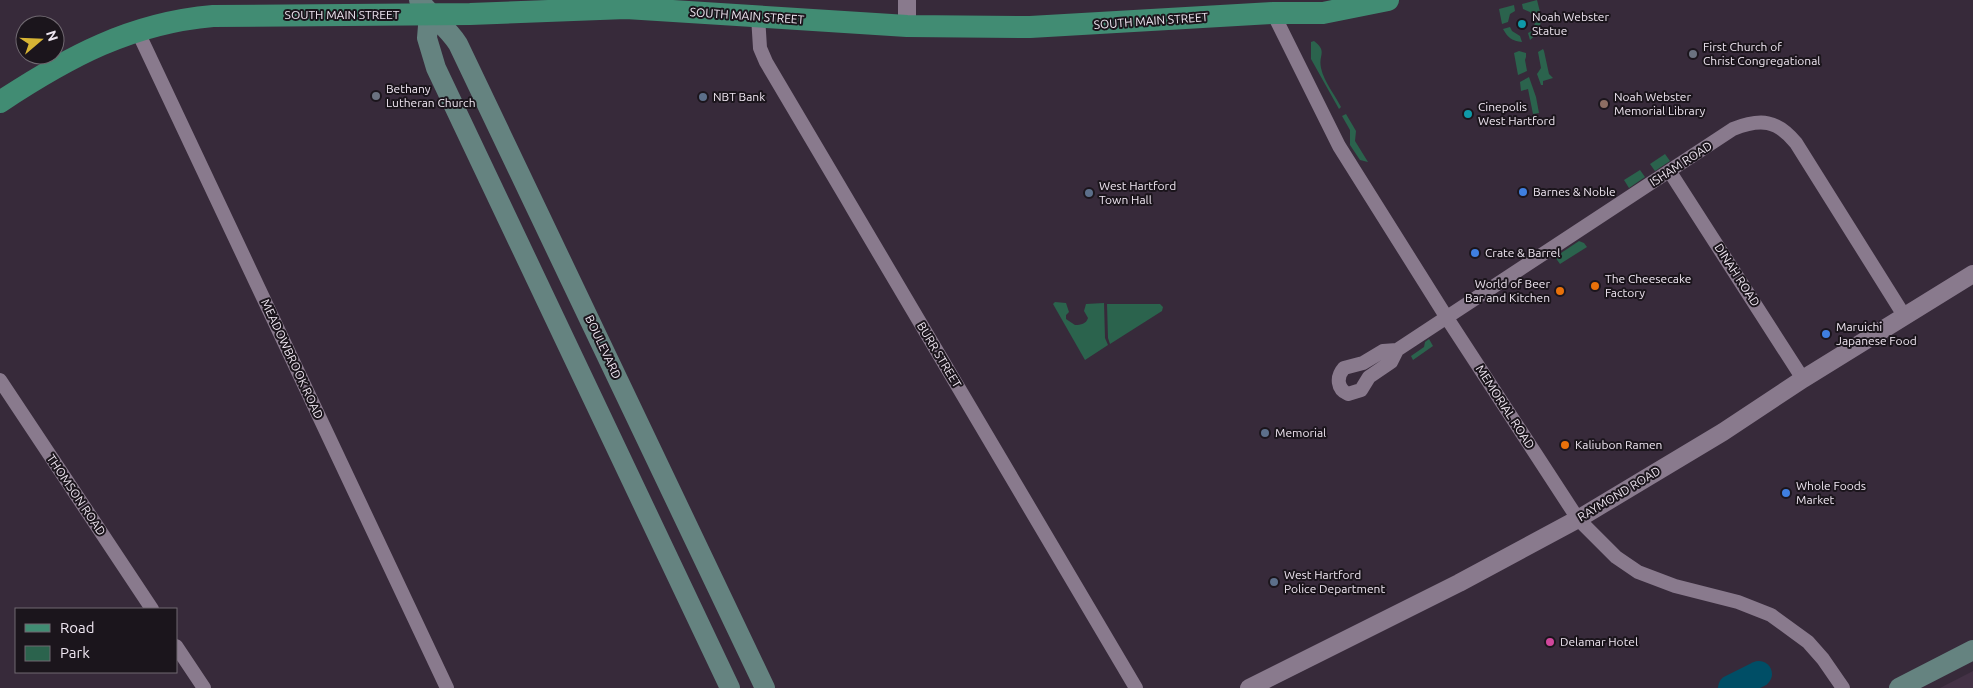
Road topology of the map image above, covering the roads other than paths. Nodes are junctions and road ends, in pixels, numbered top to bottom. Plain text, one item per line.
1 (907, 0) edge
2 (1299, 0) edge
3 (1388, 0) edge
4 (652, 5) edge
5 (424, 7) edge
6 (1272, 12) junction
7 (758, 16) junction
8 (907, 26) junction
9 (137, 30) junction
10 (0, 102) edge
11 (1670, 172) junction
12 (550, 237) junction
13 (522, 250) junction
14 (1973, 274) edge
15 (1905, 317) junction
16 (1447, 318) junction
17 (1397, 350) dead end
18 (1803, 379) junction
19 (0, 380) edge
20 (652, 450) junction
21 (623, 463) junction
22 (1578, 519) junction
23 (151, 608) edge
24 (178, 649) edge
25 (1973, 650) edge
26 (752, 662) junction
27 (727, 681) edge
28 (204, 688) edge
29 (447, 688) edge
30 (765, 688) edge
31 (1136, 688) edge
32 (1249, 688) edge
33 (1843, 688) edge
34 (1899, 688) edge

1 - 8 street
2 - 6 main road, SOUTH MAIN STREET
3 - 6 main road, SOUTH MAIN STREET
4 - 5 main road, SOUTH MAIN STREET
4 - 7 main road, SOUTH MAIN STREET
5 - 9 main road, SOUTH MAIN STREET
5 - 12 main road, BOULEVARD
5 - 13 main road
6 - 8 main road, SOUTH MAIN STREET
6 - 16 street, MEMORIAL ROAD
7 - 8 main road, SOUTH MAIN STREET
7 - 31 street, BURR STREET
9 - 10 main road, SOUTH MAIN STREET
9 - 29 street, MEADOWBROOK ROAD
11 - 15 street, ISHAM ROAD
11 - 16 street, ISHAM ROAD
11 - 18 street, DINAH ROAD
12 - 13 main road
12 - 20 main road, BOULEVARD
13 - 21 main road
14 - 15 street, RAYMOND ROAD
15 - 18 street, RAYMOND ROAD
16 - 17 street, ISHAM ROAD
16 - 22 street, MEMORIAL ROAD
18 - 22 street, RAYMOND ROAD
19 - 23 street, THOMSON ROAD
20 - 21 main road
20 - 26 main road, BOULEVARD
21 - 27 main road
22 - 32 street, RAYMOND ROAD
22 - 33 street, MEMORIAL ROAD
24 - 28 street
25 - 34 main road
26 - 27 main road
26 - 30 main road, BOULEVARD

